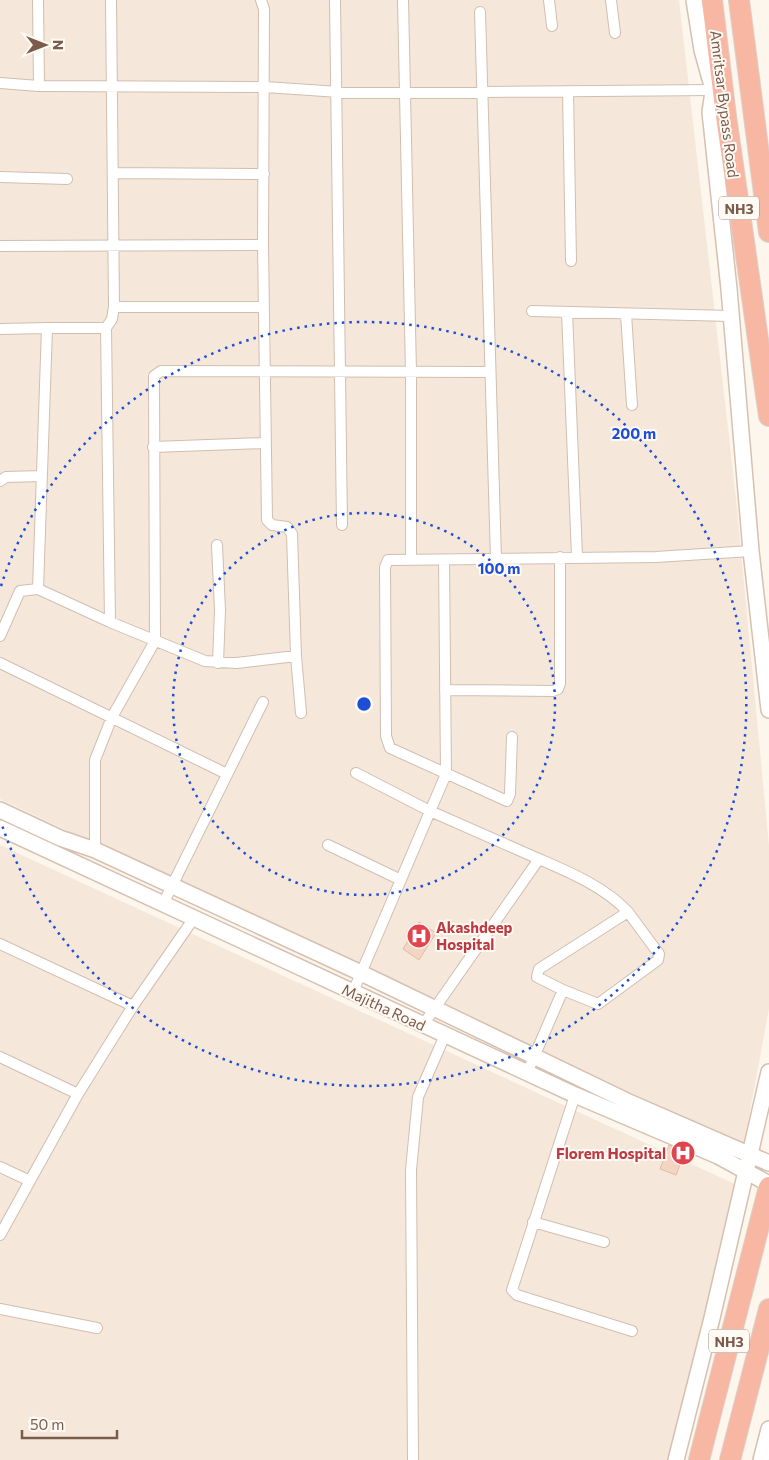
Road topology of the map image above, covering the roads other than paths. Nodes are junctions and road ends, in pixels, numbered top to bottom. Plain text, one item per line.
1 (38, 0) edge
2 (111, 0) edge
3 (261, 0) edge
4 (335, 0) edge
5 (403, 0) edge
6 (549, 0) edge
7 (611, 0) edge
8 (694, 0) edge
9 (712, 0) edge
10 (739, 0) edge
11 (480, 12) dead end
12 (552, 26) dead end
13 (615, 33) dead end
14 (719, 57) junction
15 (0, 83) edge
16 (110, 85) junction
17 (39, 86) junction
18 (265, 88) junction
19 (337, 90) junction
20 (713, 90) junction
21 (568, 91) junction
22 (404, 92) junction
23 (482, 92) junction
24 (113, 173) junction
25 (264, 174) junction
26 (0, 177) edge
27 (67, 179) dead end
28 (769, 232) edge
29 (263, 245) junction
30 (0, 246) edge
31 (113, 247) junction
32 (571, 261) dead end
33 (114, 307) junction
34 (263, 307) junction
35 (532, 311) dead end
36 (567, 312) junction
37 (626, 314) junction
38 (731, 316) junction
39 (47, 328) junction
40 (106, 328) junction
41 (0, 329) edge
42 (266, 372) junction
43 (340, 372) junction
44 (489, 372) junction
45 (411, 373) junction
46 (632, 405) dead end
47 (769, 416) edge
48 (265, 443) junction
49 (153, 447) junction
50 (42, 476) junction
51 (0, 481) edge
52 (342, 525) dead end
53 (217, 545) dead end
54 (751, 550) junction
55 (577, 556) junction
56 (560, 557) junction
57 (411, 560) junction
58 (444, 560) junction
59 (496, 560) junction
60 (38, 589) junction
61 (110, 622) junction
62 (0, 636) edge
63 (156, 641) junction
64 (296, 656) junction
65 (0, 663) edge
66 (218, 663) junction
67 (445, 690) junction
68 (263, 702) dead end
69 (769, 710) edge
70 (301, 713) dead end
71 (112, 717) junction
72 (512, 737) dead end
73 (356, 773) dead end
74 (227, 774) junction
75 (446, 774) junction
76 (0, 810) edge
77 (430, 811) junction
78 (0, 828) edge
79 (328, 845) dead end
80 (95, 850) junction
81 (538, 859) junction
82 (400, 880) junction
83 (171, 887) junction
84 (163, 904) junction
85 (628, 912) junction
86 (194, 918) junction
87 (0, 944) edge
88 (361, 973) junction
89 (563, 990) junction
90 (353, 992) junction
91 (133, 1006) junction
92 (435, 1010) junction
93 (423, 1025) junction
94 (445, 1035) junction
95 (534, 1056) junction
96 (0, 1057) edge
97 (769, 1072) edge
98 (527, 1073) junction
99 (78, 1094) junction
100 (575, 1095) junction
101 (750, 1154) junction
102 (769, 1163) edge
103 (0, 1167) edge
104 (746, 1172) junction
105 (30, 1181) junction
106 (769, 1185) edge
107 (534, 1222) junction
108 (0, 1235) edge
109 (604, 1242) dead end
110 (0, 1309) edge
111 (769, 1309) edge
112 (97, 1328) dead end
113 (632, 1331) dead end
114 (769, 1429) edge
115 (413, 1460) edge
116 (676, 1460) edge
117 (699, 1460) edge
118 (730, 1460) edge
119 (761, 1460) edge

1 - 17 street
2 - 16 street
3 - 18 street
4 - 19 street
5 - 22 street
6 - 12 street
7 - 13 street
8 - 20 main road
9 - 14 highway, Amritsar Bypass Road / NH3
10 - 28 highway, Amritsar Bypass Road / NH3
11 - 23 street
14 - 20 main road
14 - 47 highway, Amritsar Bypass Road / NH3
15 - 17 street
16 - 17 street
16 - 18 street
16 - 24 street
18 - 19 street
18 - 25 street
19 - 22 street
19 - 43 street
20 - 21 street
20 - 38 main road
21 - 23 street
21 - 32 street
22 - 23 street
22 - 45 street
23 - 44 street
24 - 25 street
24 - 31 street
25 - 29 street
26 - 27 street
29 - 31 street
29 - 34 street
30 - 31 street
31 - 33 street
33 - 34 street
33 - 40 street
34 - 42 street
35 - 36 street
36 - 37 street
36 - 55 street
37 - 38 street
37 - 46 street
38 - 54 main road
39 - 40 street
39 - 41 street
39 - 50 street
40 - 61 street
42 - 43 street
42 - 48 street
42 - 49 street
43 - 45 street
43 - 52 street
44 - 45 street
44 - 59 street
45 - 57 street
48 - 49 street
48 - 64 street
49 - 63 street
50 - 51 street
50 - 60 street
53 - 66 street
54 - 55 street
54 - 69 main road
55 - 56 street
56 - 59 street
56 - 67 street
57 - 58 street
57 - 75 street
58 - 59 street
58 - 67 street
60 - 61 street
60 - 62 street
61 - 63 street
63 - 66 street
63 - 71 street
64 - 66 street
64 - 70 street
65 - 71 street
67 - 75 street
68 - 74 street
71 - 74 street
71 - 80 street
72 - 75 street
73 - 77 street
74 - 83 street
75 - 77 street
76 - 80 main road, Majitha Road
77 - 81 street
77 - 82 street
78 - 84 main road, Majitha Road
79 - 82 street
80 - 83 main road, Majitha Road
81 - 85 street
81 - 92 street
82 - 88 street
83 - 84 street
83 - 88 main road, Majitha Road
84 - 86 main road, Majitha Road
85 - 89 street
85 - 89 street
86 - 90 main road, Majitha Road
86 - 91 street
87 - 91 street
88 - 90 street
88 - 92 main road, Majitha Road
89 - 95 street
90 - 93 main road, Majitha Road
91 - 99 street
92 - 93 street
92 - 95 main road, Majitha Road
93 - 94 main road, Majitha Road
94 - 98 main road, Majitha Road
94 - 115 street
95 - 98 street
95 - 101 main road, Majitha Road
96 - 99 street
97 - 101 main road
98 - 100 main road, Majitha Road
99 - 105 street
100 - 104 main road, Majitha Road
100 - 107 street
101 - 102 main road, Majitha Road
101 - 104 main road
103 - 105 street
104 - 106 main road, Majitha Road
104 - 116 main road
105 - 108 street
106 - 117 highway, NH3
107 - 109 street
107 - 113 street
110 - 112 street
111 - 118 highway, NH3
114 - 119 main road

